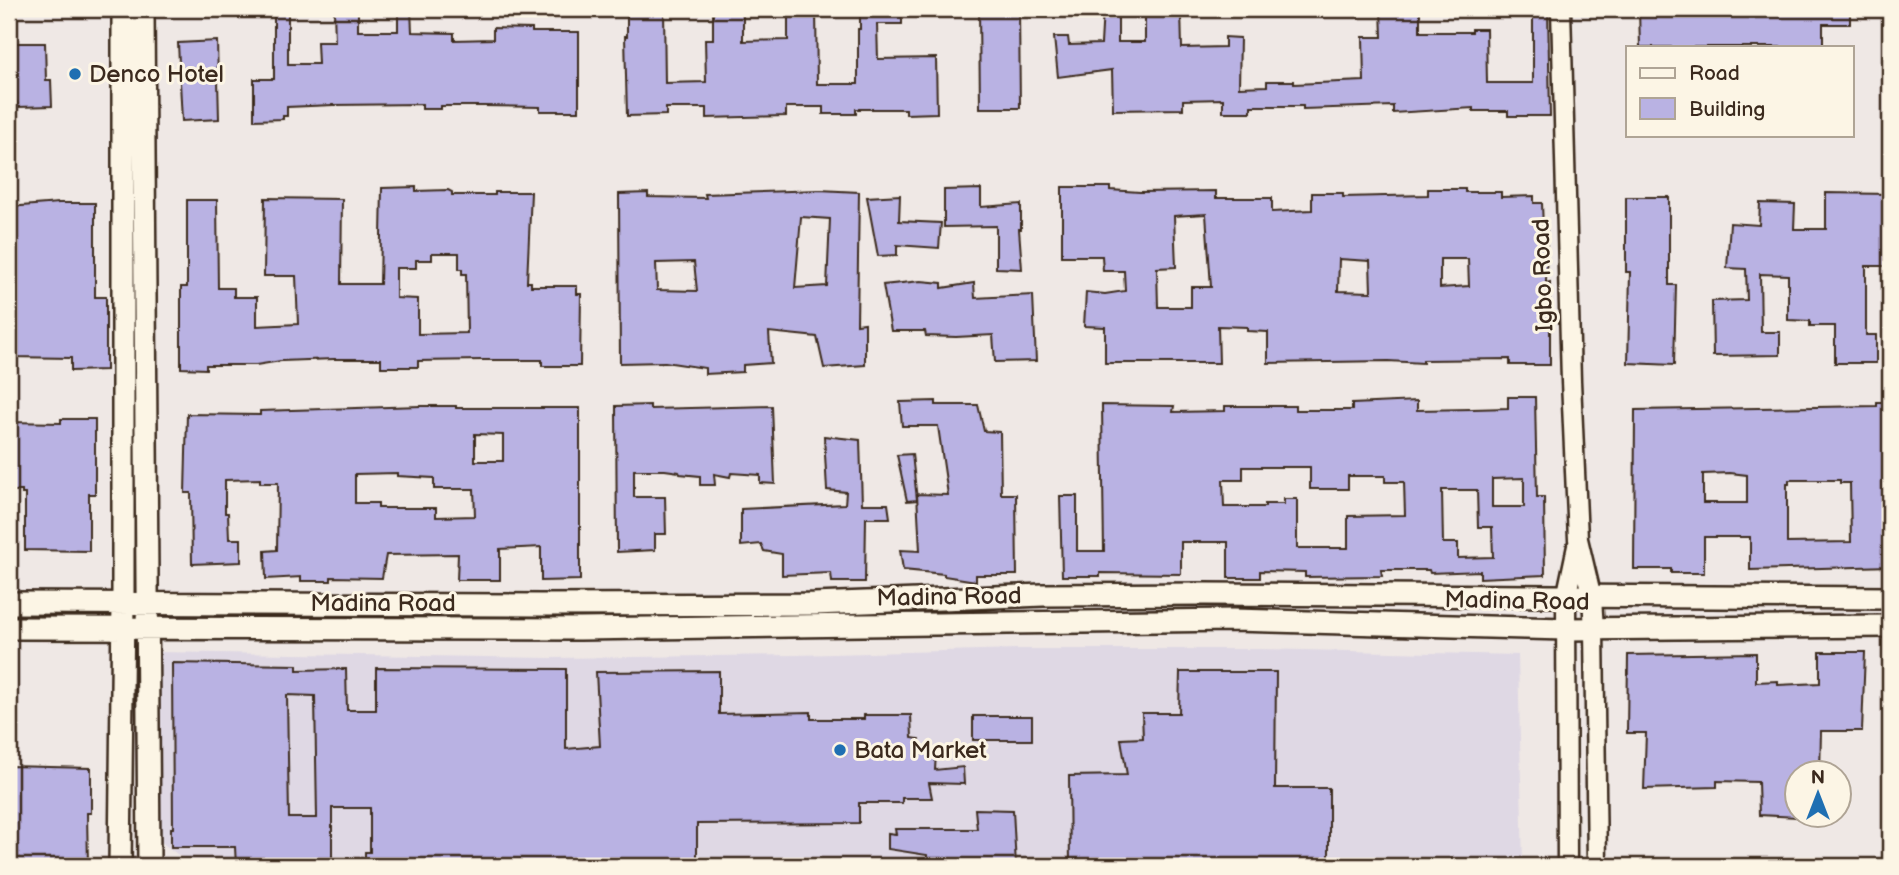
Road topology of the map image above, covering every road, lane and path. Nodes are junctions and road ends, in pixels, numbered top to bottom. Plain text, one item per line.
1 (123, 9) edge
2 (143, 9) edge
3 (1561, 9) edge
4 (1578, 539) junction
5 (1566, 598) junction
6 (1592, 598) junction
7 (1890, 598) edge
8 (123, 602) junction
9 (9, 603) edge
10 (147, 603) junction
11 (1890, 626) edge
12 (9, 628) edge
13 (122, 628) junction
14 (147, 628) junction
15 (1566, 629) junction
16 (1594, 629) junction
17 (120, 866) edge
18 (149, 866) edge
19 (1567, 866) edge
20 (1597, 866) edge

1 - 8 main road
2 - 10 main road
3 - 4 street, Igbo Road
4 - 5 street, Igbo Road
4 - 6 street, Igbo Road
5 - 6 main road, Madina Road
5 - 10 main road, Madina Road
5 - 15 street, Igbo Road
6 - 7 main road, Madina Road
6 - 16 street, Igbo Road
8 - 9 main road, Madina Road
8 - 10 main road, Madina Road
8 - 13 main road
10 - 14 main road
11 - 16 main road, Madina Road
12 - 13 main road, Madina Road
13 - 14 main road, Madina Road
13 - 17 main road
14 - 15 main road, Madina Road
14 - 18 main road
15 - 16 main road, Madina Road
15 - 19 street, Igbo Road
16 - 20 street, Igbo Road

